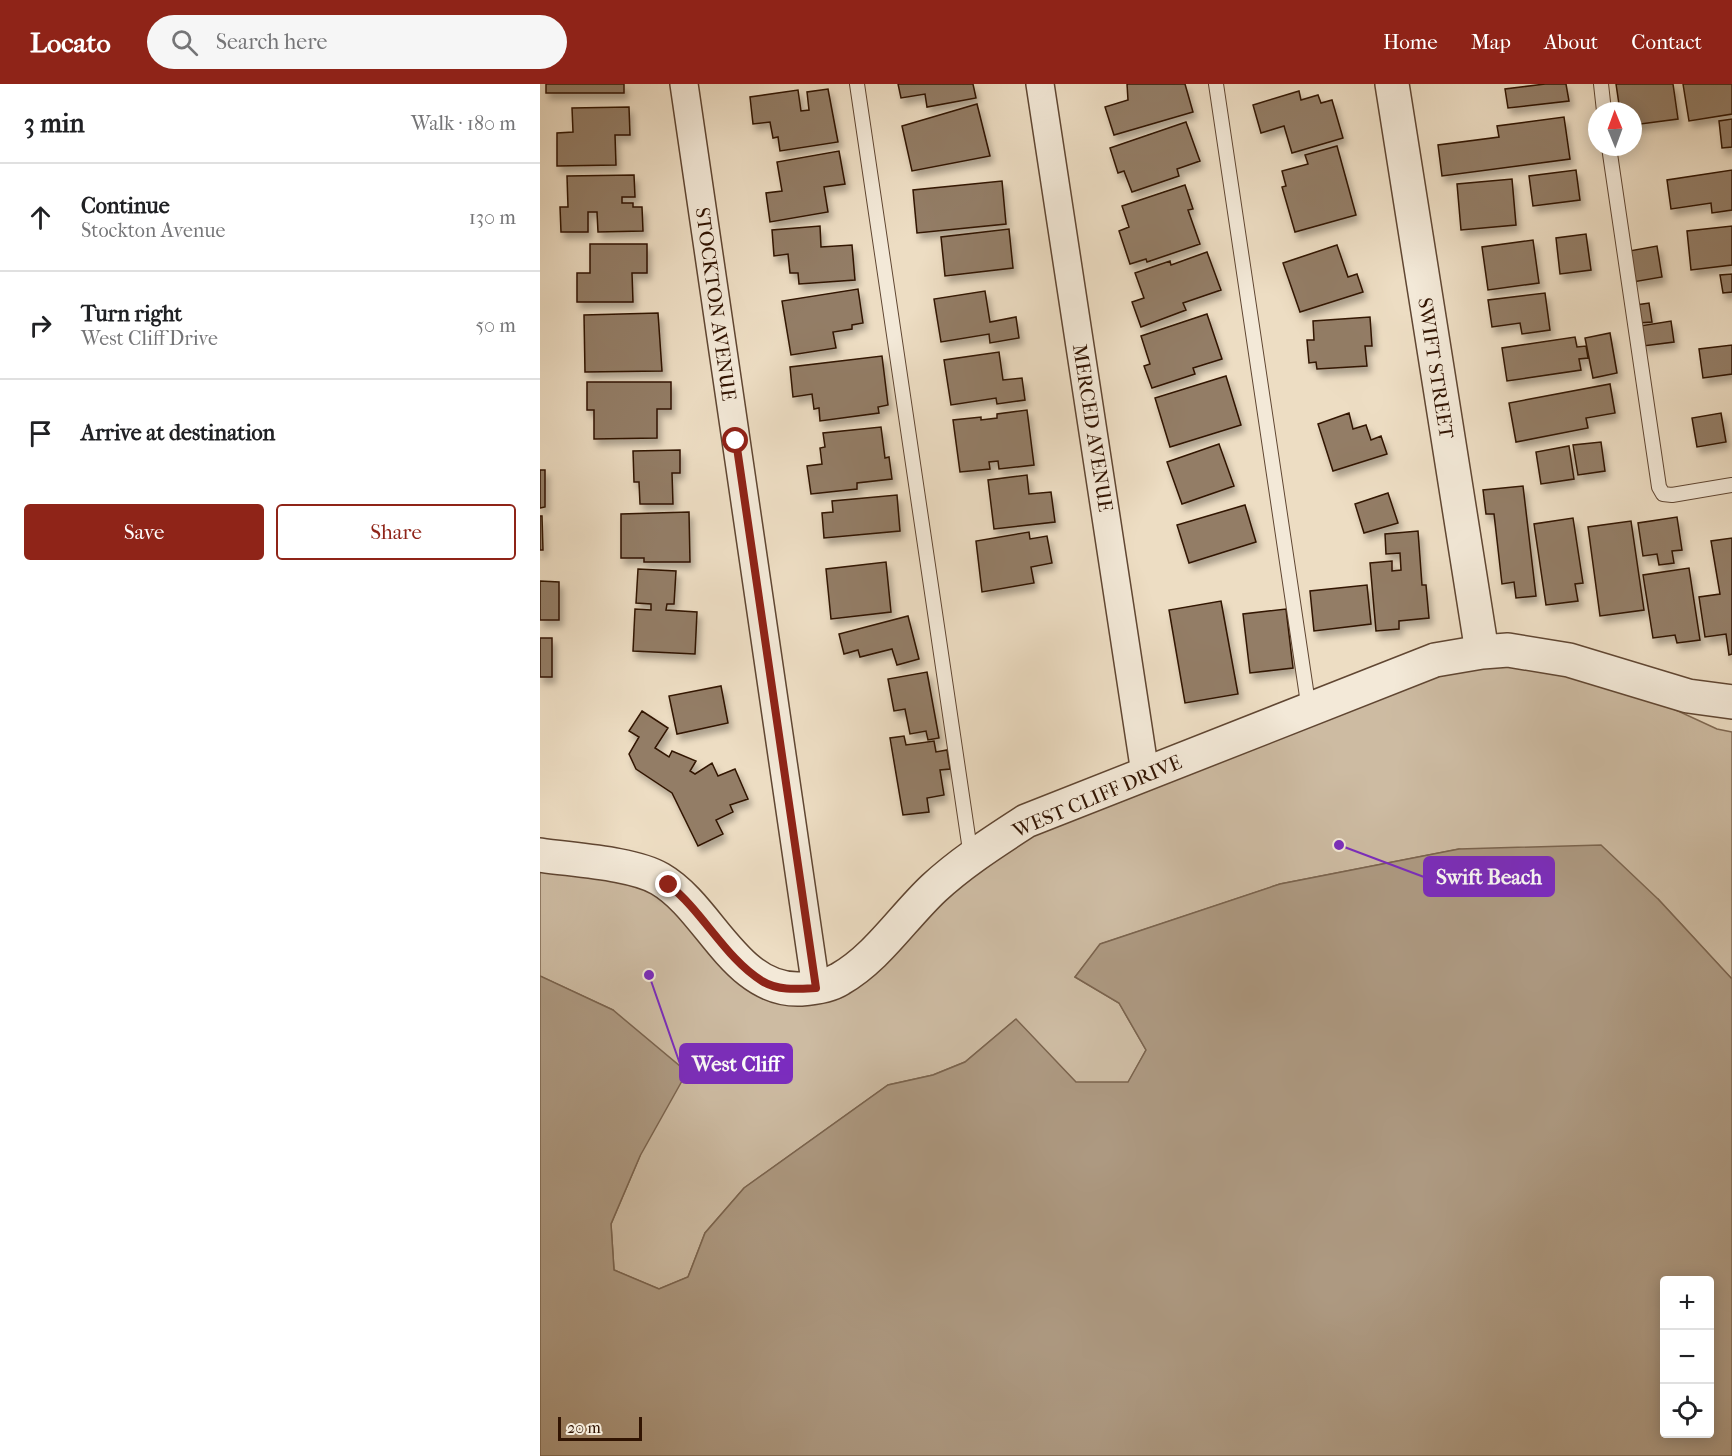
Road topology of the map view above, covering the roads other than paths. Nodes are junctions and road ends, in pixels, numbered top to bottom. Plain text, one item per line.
1 (684, 84) edge
2 (857, 84) edge
3 (1040, 84) edge
4 (1216, 84) edge
5 (1392, 84) edge
6 (1601, 84) edge
7 (1603, 102) edge
8 (1610, 156) edge
9 (1732, 485) edge
10 (1482, 652) junction
11 (1732, 702) edge
12 (1309, 710) junction
13 (1145, 773) junction
14 (540, 855) edge
15 (971, 856) junction
16 (816, 988) junction

1 - 16 street, STOCKTON AVENUE
2 - 15 lane
3 - 13 street, MERCED AVENUE
4 - 12 lane
5 - 10 street, SWIFT STREET
6 - 7 lane
8 - 9 lane
10 - 11 street, WEST CLIFF DRIVE
10 - 12 street, WEST CLIFF DRIVE
12 - 13 street, WEST CLIFF DRIVE
13 - 15 street, WEST CLIFF DRIVE
14 - 16 street, WEST CLIFF DRIVE
15 - 16 street, WEST CLIFF DRIVE

